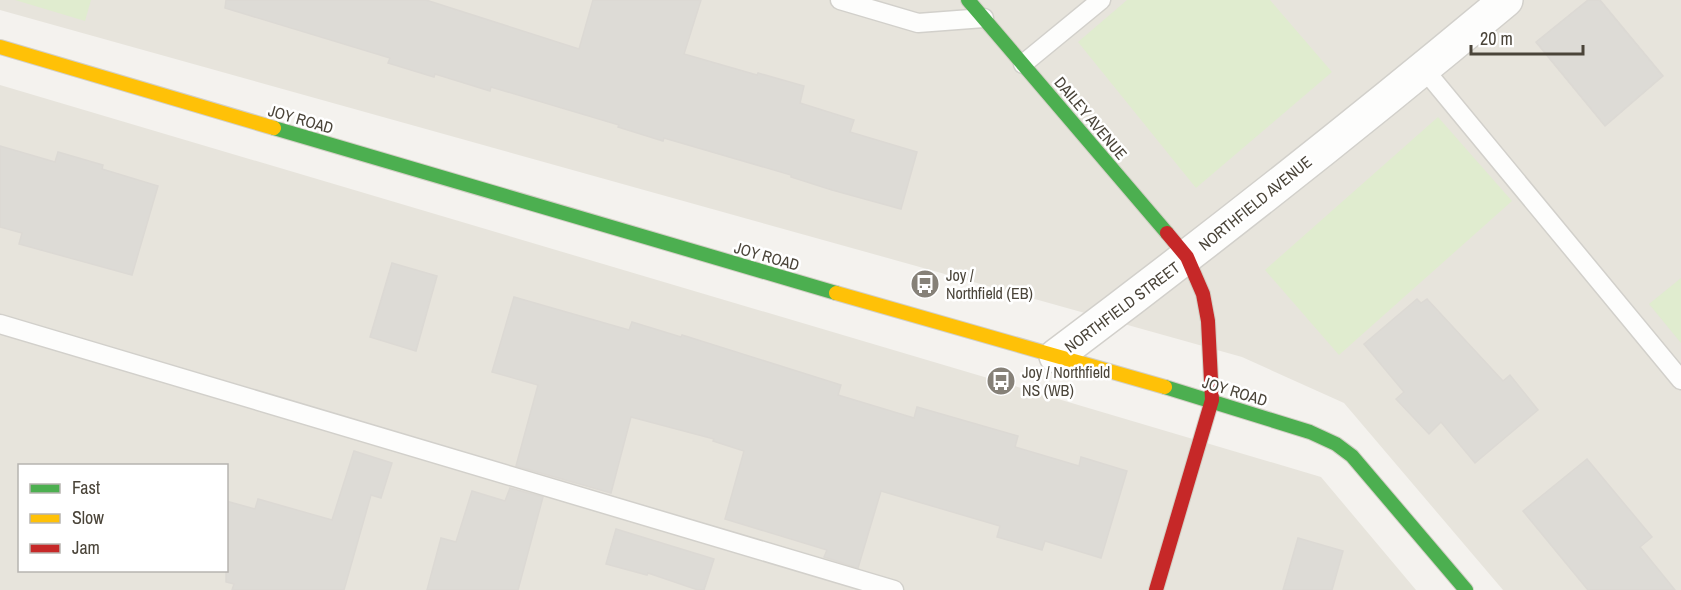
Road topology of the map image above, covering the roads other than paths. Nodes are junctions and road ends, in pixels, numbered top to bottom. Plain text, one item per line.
1 (840, 0) edge
2 (969, 0) edge
3 (1101, 0) edge
4 (1506, 0) edge
5 (984, 18) junction
6 (0, 47) edge
7 (1023, 64) junction
8 (1424, 69) junction
9 (1187, 257) junction
10 (0, 324) edge
11 (1056, 356) junction
12 (1681, 380) edge
13 (1212, 400) junction
14 (894, 590) edge
15 (1156, 590) edge
16 (1466, 590) edge

1 - 5 lane
2 - 5 street, DAILEY AVENUE
3 - 7 lane
4 - 8 street, NORTHFIELD AVENUE
5 - 7 street, DAILEY AVENUE
6 - 11 street, JOY ROAD
7 - 9 street, DAILEY AVENUE
8 - 9 street, NORTHFIELD AVENUE
8 - 12 lane
9 - 11 street, NORTHFIELD STREET
9 - 13 street, NORTHFIELD AVENUE
10 - 14 lane
11 - 13 street, JOY ROAD
13 - 15 street, NORTHFIELD AVENUE
13 - 16 street, JOY ROAD

